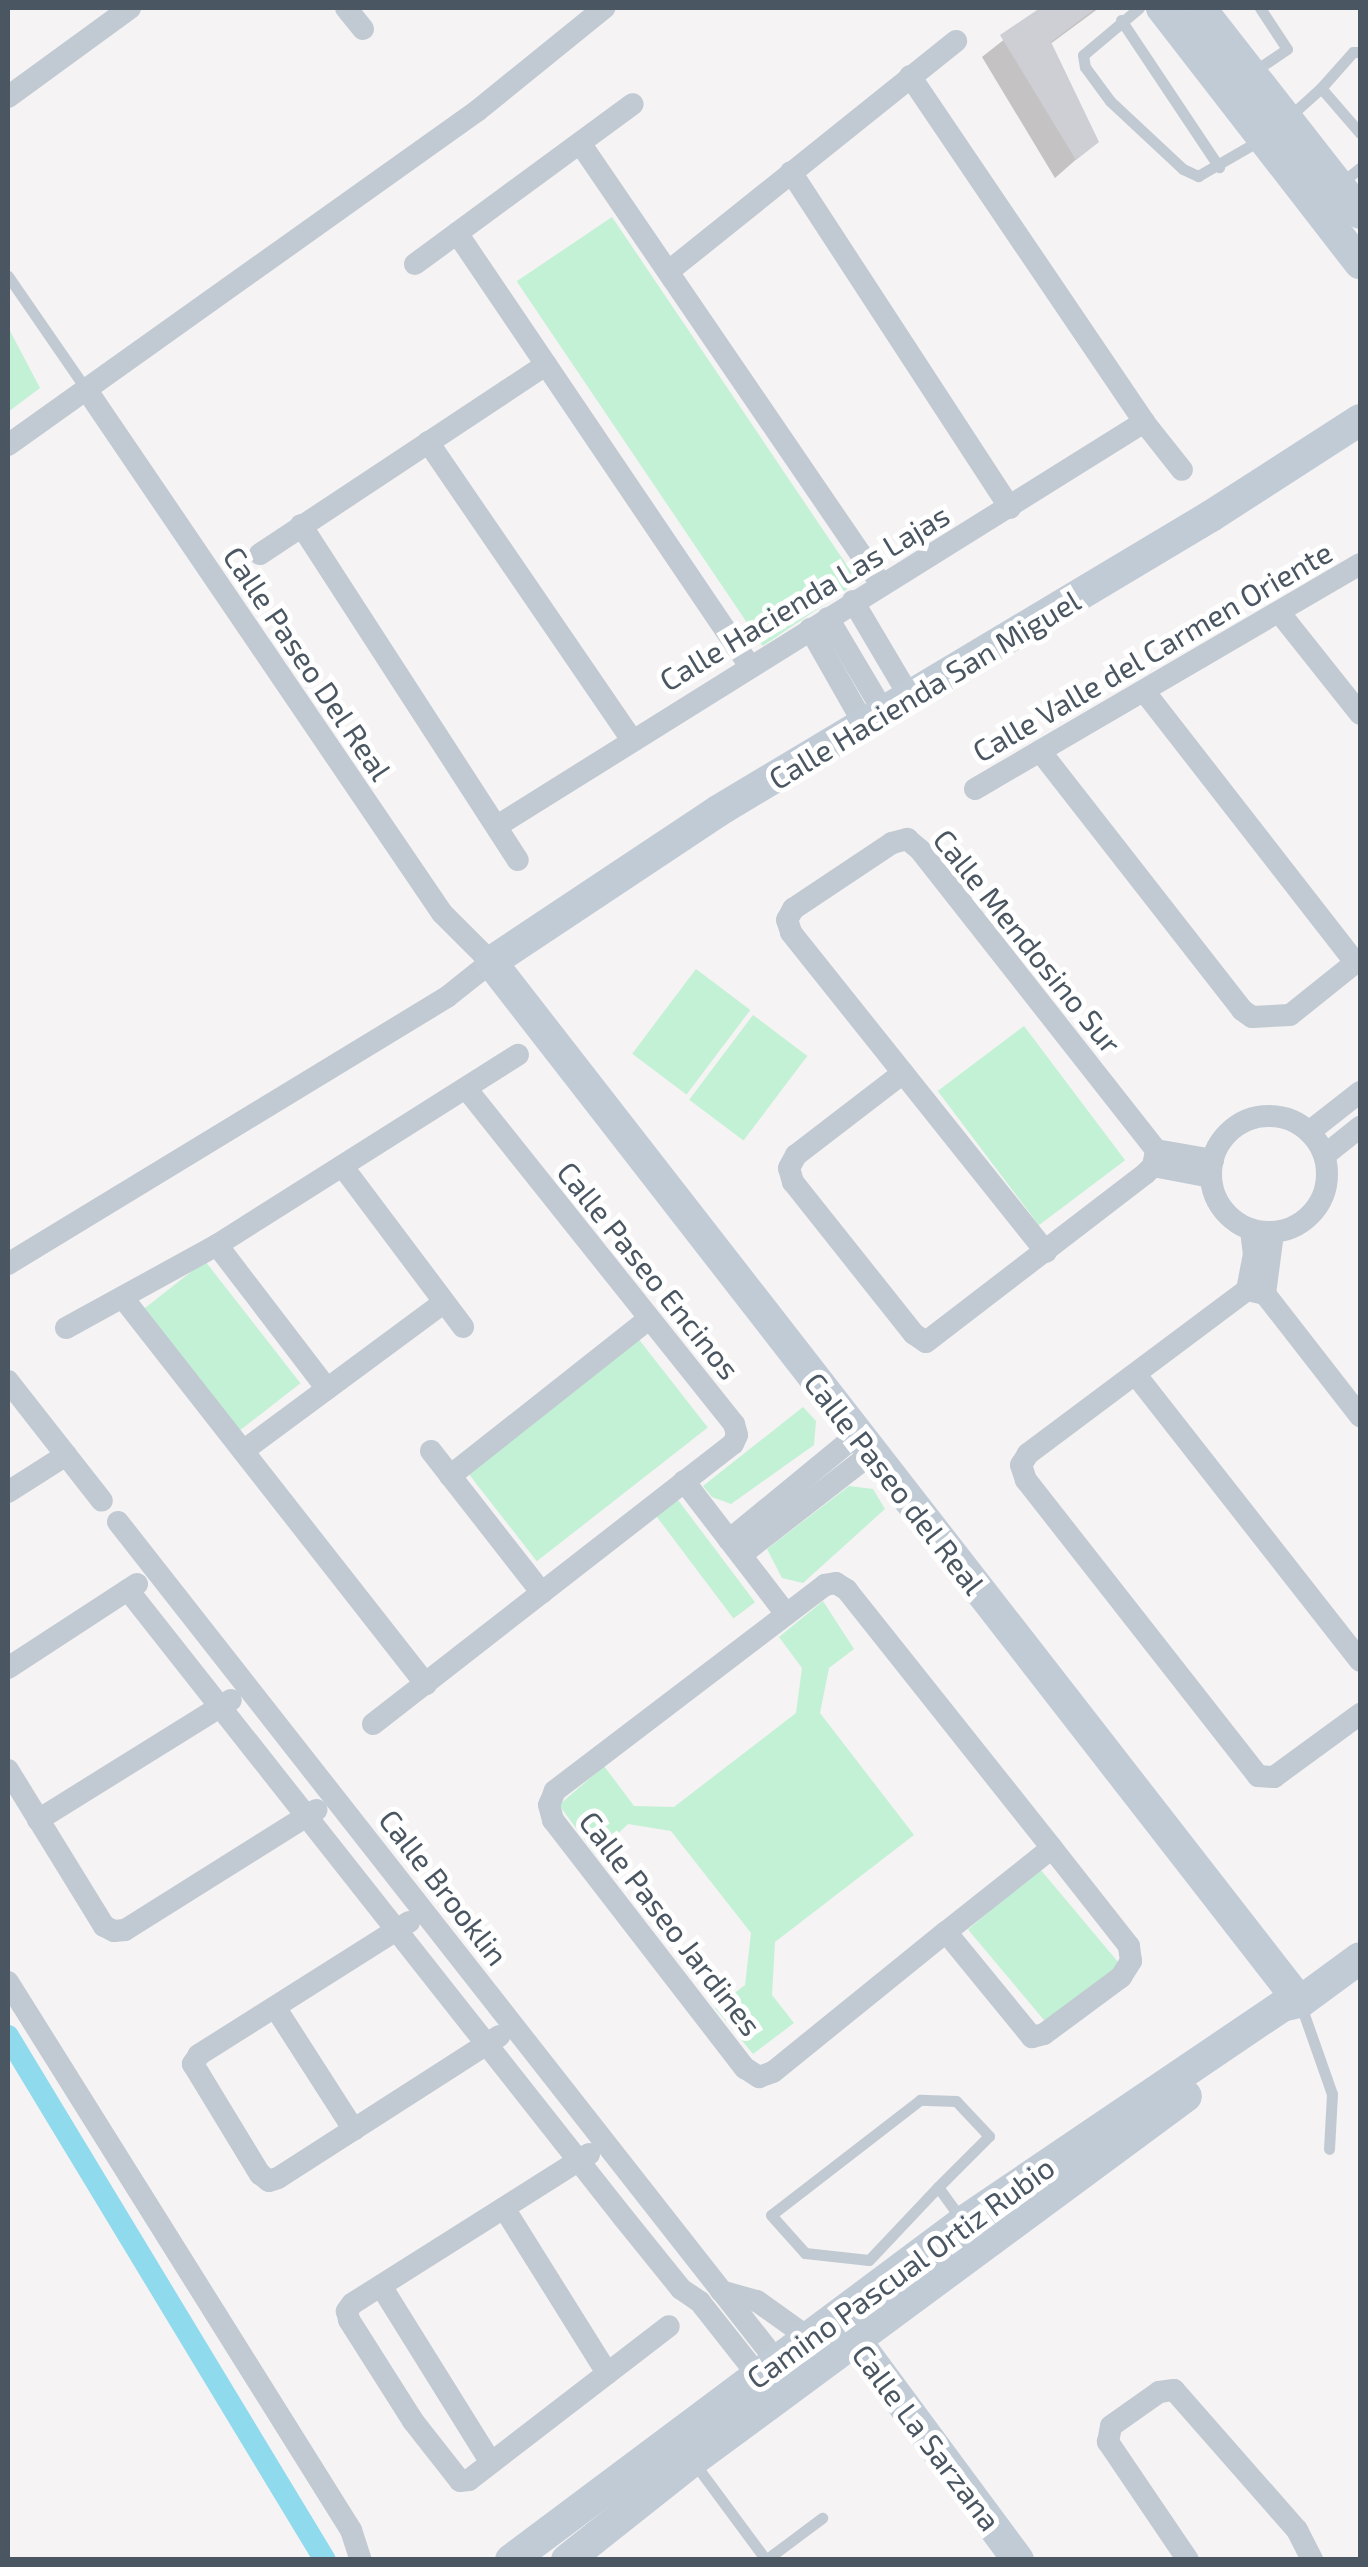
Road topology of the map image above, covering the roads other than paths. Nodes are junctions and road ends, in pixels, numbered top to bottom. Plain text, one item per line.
1 (130, 8) edge
2 (346, 8) edge
3 (604, 8) edge
4 (1139, 8) edge
5 (1162, 8) edge
6 (1200, 8) edge
7 (1260, 8) edge
8 (1122, 20) junction
9 (363, 29) dead end
10 (956, 41) dead end
11 (1360, 52) edge
12 (1250, 74) junction
13 (910, 76) junction
14 (1322, 88) junction
15 (8, 94) edge
16 (634, 104) dead end
17 (1274, 129) junction
18 (1360, 133) edge
19 (580, 143) junction
20 (1219, 167) junction
21 (790, 172) junction
22 (1350, 177) edge
23 (1312, 204) junction
24 (1360, 213) edge
25 (457, 234) junction
26 (1360, 263) edge
27 (415, 264) dead end
28 (669, 270) junction
29 (8, 276) edge
30 (546, 364) junction
31 (86, 389) junction
32 (1360, 420) edge
33 (1144, 422) junction
34 (428, 442) junction
35 (8, 445) edge
36 (1182, 470) dead end
37 (1010, 508) junction
38 (301, 526) junction
39 (260, 554) dead end
40 (1360, 564) edge
41 (881, 584) junction
42 (852, 601) junction
43 (1279, 612) junction
44 (819, 624) junction
45 (748, 665) junction
46 (1144, 690) junction
47 (887, 713) junction
48 (1360, 714) edge
49 (631, 738) junction
50 (1040, 751) junction
51 (975, 789) dead end
52 (497, 826) junction
53 (518, 860) dead end
54 (1358, 961) edge
55 (491, 962) junction
56 (518, 1055) dead end
57 (903, 1073) junction
58 (467, 1090) junction
59 (1360, 1092) edge
60 (1360, 1127) edge
61 (1309, 1132) junction
62 (1325, 1155) junction
63 (1155, 1158) junction
64 (342, 1166) junction
65 (1212, 1168) junction
66 (1262, 1232) junction
67 (217, 1245) junction
68 (1046, 1252) junction
69 (8, 1264) edge
70 (1256, 1292) junction
71 (124, 1298) junction
72 (444, 1302) junction
73 (649, 1319) junction
74 (463, 1327) dead end
75 (66, 1328) dead end
76 (1136, 1375) junction
77 (8, 1382) edge
78 (326, 1389) junction
79 (1360, 1416) edge
80 (865, 1443) junction
81 (243, 1451) junction
82 (431, 1451) dead end
83 (66, 1455) junction
84 (450, 1476) junction
85 (684, 1481) junction
86 (8, 1492) edge
87 (102, 1501) dead end
88 (118, 1522) dead end
89 (735, 1548) junction
90 (156, 1570) junction
91 (128, 1590) junction
92 (542, 1593) junction
93 (786, 1614) junction
94 (1360, 1661) edge
95 (8, 1668) edge
96 (426, 1684) junction
97 (249, 1687) junction
98 (221, 1707) junction
99 (1360, 1714) edge
100 (374, 1724) dead end
101 (8, 1770) edge
102 (335, 1798) junction
103 (307, 1816) junction
104 (38, 1820) junction
105 (1052, 1848) junction
106 (423, 1910) junction
107 (398, 1931) junction
108 (946, 1932) junction
109 (1360, 1958) edge
110 (8, 1982) edge
111 (1300, 2002) junction
112 (275, 2007) junction
113 (514, 2025) junction
114 (488, 2044) junction
115 (354, 2130) junction
116 (604, 2144) junction
117 (1330, 2149) dead end
118 (579, 2160) junction
119 (938, 2187) junction
120 (504, 2208) junction
121 (964, 2222) junction
122 (381, 2286) junction
123 (722, 2291) junction
124 (700, 2302) junction
125 (836, 2313) junction
126 (669, 2326) dead end
127 (806, 2336) junction
128 (856, 2342) junction
129 (766, 2366) junction
130 (607, 2373) junction
131 (490, 2461) junction
132 (692, 2461) junction
133 (822, 2518) dead end
134 (767, 2559) edge
135 (361, 2560) edge
136 (511, 2560) edge
137 (568, 2560) edge
138 (1018, 2560) edge
139 (1188, 2560) edge
140 (1312, 2560) edge

1 - 15 street
2 - 9 street
3 - 31 street
4 - 8 lane
5 - 17 street
6 - 12 street
7 - 12 lane
8 - 20 lane
8 - 20 lane
10 - 13 street
11 - 14 lane
12 - 17 street
13 - 21 street
13 - 33 street
14 - 17 lane
14 - 18 lane
16 - 19 street
17 - 20 lane
17 - 22 street
17 - 23 street
19 - 25 street
19 - 28 street
21 - 28 street
21 - 37 street
22 - 23 lane
22 - 24 street
23 - 26 street
25 - 27 street
25 - 30 street
28 - 41 street
29 - 31 lane
30 - 34 street
30 - 45 street
31 - 35 street
31 - 55 street, Calle Paseo Del Real
32 - 47 street, Calle Hacienda San Miguel
33 - 36 street
33 - 37 street, Calle Hacienda Las Lajas
34 - 38 street
34 - 49 street
37 - 41 street, Calle Hacienda Las Lajas
38 - 39 street
38 - 52 street
40 - 43 street, Calle Valle del Carmen Oriente
41 - 42 street, Calle Hacienda Las Lajas
42 - 44 street, Calle Hacienda Las Lajas
42 - 47 street
43 - 46 street, Calle Valle del Carmen Oriente
43 - 48 street
44 - 45 street, Calle Hacienda Las Lajas
44 - 47 street
45 - 49 street, Calle Hacienda Las Lajas
46 - 50 street, Calle Valle del Carmen Oriente
46 - 54 street
47 - 55 street, Calle Hacienda San Miguel
49 - 52 street, Calle Hacienda Las Lajas
50 - 51 street, Calle Valle del Carmen Oriente
50 - 54 street
52 - 53 street
55 - 69 street
55 - 80 street, Calle Paseo del Real
56 - 58 street
57 - 63 street, Calle Mendosino Sur
57 - 68 street
57 - 68 street
58 - 64 street
58 - 73 street, Calle Paseo Encinos
59 - 61 street
60 - 62 street
61 - 62 street
61 - 65 street
62 - 66 street
63 - 65 street
63 - 68 street
64 - 67 street
64 - 72 street
65 - 66 street
66 - 70 street
67 - 71 street
67 - 78 street
70 - 76 street
70 - 79 street
71 - 75 street
71 - 81 street
72 - 74 street
72 - 78 street
73 - 84 street
73 - 85 street, Calle Paseo Encinos
76 - 94 street
76 - 99 street
77 - 83 street
78 - 81 street
80 - 89 street
80 - 111 street, Calle Paseo del Real
81 - 96 street
82 - 84 street
83 - 86 street
83 - 87 street
84 - 92 street
85 - 89 street
85 - 92 street, Calle Paseo Encinos
88 - 90 street, Calle Brooklin
89 - 93 street
90 - 91 street
90 - 97 street, Calle Brooklin
91 - 95 street
91 - 98 street
92 - 96 street, Calle Paseo Encinos
93 - 105 street, Calle Paseo Jardines
93 - 108 street, Calle Paseo Jardines
96 - 100 street, Calle Paseo Encinos
97 - 98 street
97 - 102 street, Calle Brooklin
98 - 103 street
98 - 104 street
101 - 104 street
102 - 103 street
102 - 106 street, Calle Brooklin
103 - 104 street
103 - 107 street
105 - 108 street, Calle Paseo Jardines
105 - 108 street, Calle Paseo Jardines
106 - 107 street
106 - 113 street, Calle Brooklin
107 - 112 street
107 - 114 street
109 - 111 street, Camino Pascual Ortiz Rubio
110 - 135 street
111 - 117 lane
111 - 121 street, Camino Pascual Ortiz Rubio
111 - 128 street, Camino Pascual Ortiz Rubio
112 - 115 street
112 - 115 street
113 - 114 street
113 - 116 street, Calle Brooklin
114 - 115 street
114 - 118 street
116 - 118 street
116 - 123 street, Calle Brooklin
118 - 120 street
118 - 124 street
119 - 119 lane
119 - 121 lane
120 - 122 street
120 - 130 street
121 - 125 street, Camino Pascual Ortiz Rubio
122 - 131 street
122 - 131 street
123 - 124 street
123 - 127 street
123 - 129 street, Calle Brooklin
124 - 129 street
125 - 127 street, Camino Pascual Ortiz Rubio
125 - 128 street, Calle La Sarzana
126 - 130 street
127 - 129 street, Camino Pascual Ortiz Rubio
128 - 132 street, Camino Pascual Ortiz Rubio
128 - 138 street, Calle La Sarzana
129 - 136 street, Camino Pascual Ortiz Rubio
130 - 131 street
132 - 134 lane
132 - 137 street, Camino Pascual Ortiz Rubio
133 - 134 lane
139 - 140 street

